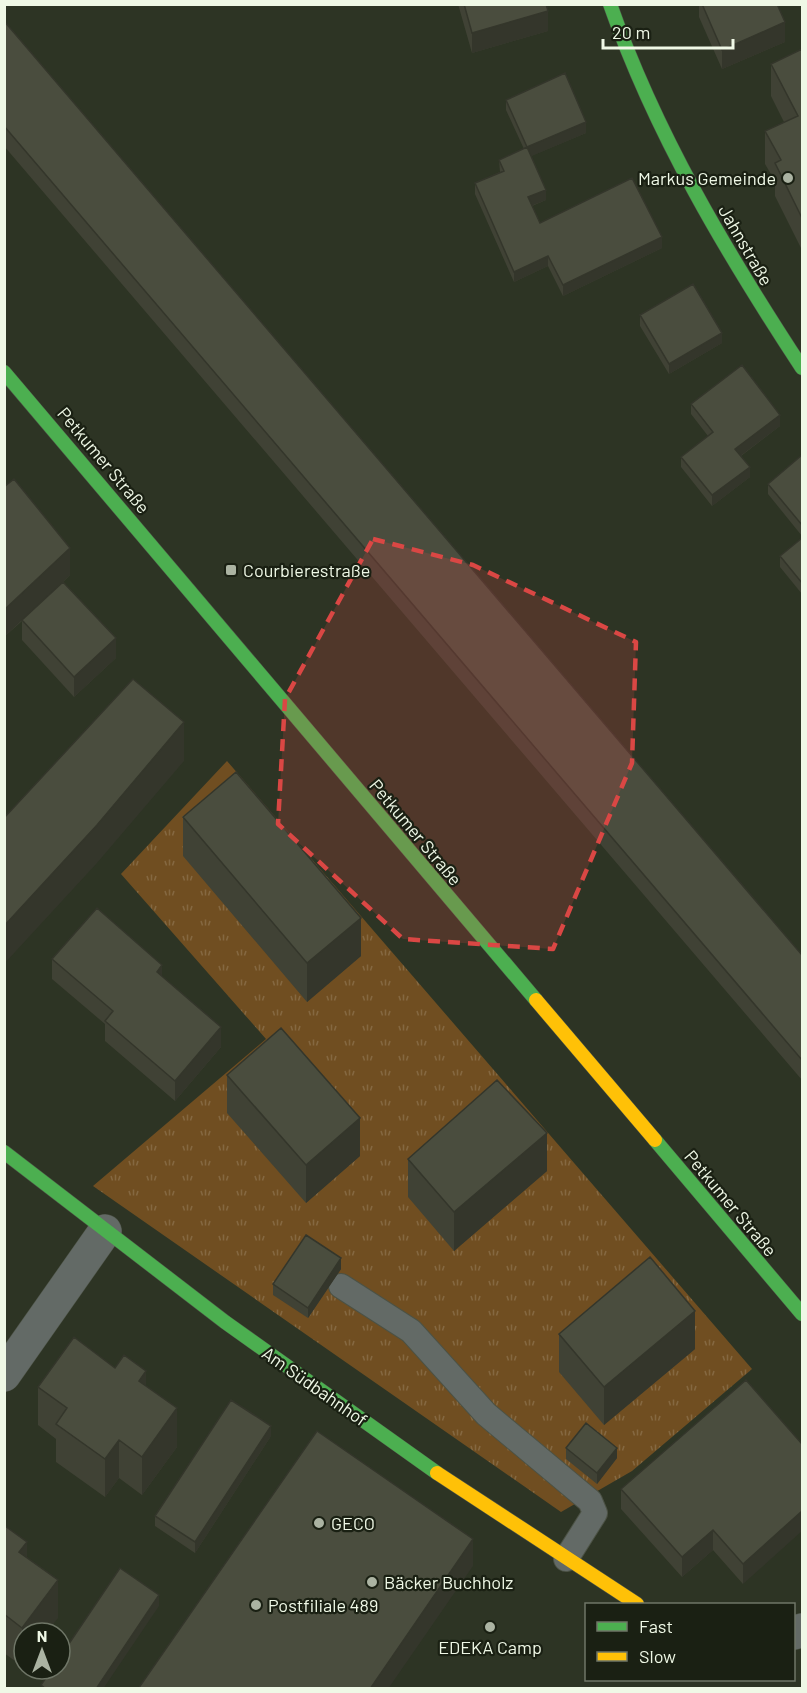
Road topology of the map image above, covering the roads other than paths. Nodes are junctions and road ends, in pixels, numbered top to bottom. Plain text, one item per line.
1 (610, 4) edge
2 (802, 368) edge
3 (4, 372) edge
4 (4, 1152) edge
5 (105, 1231) junction
6 (341, 1286) dead end
7 (802, 1314) edge
8 (4, 1375) edge
9 (566, 1559) junction
10 (634, 1603) edge

1 - 2 street, Jahnstraße
3 - 7 street, Petkumer Straße
4 - 5 street, Am Südbahnhof
5 - 8 street
5 - 9 street, Am Südbahnhof
6 - 9 lane
9 - 10 street, Am Südbahnhof

